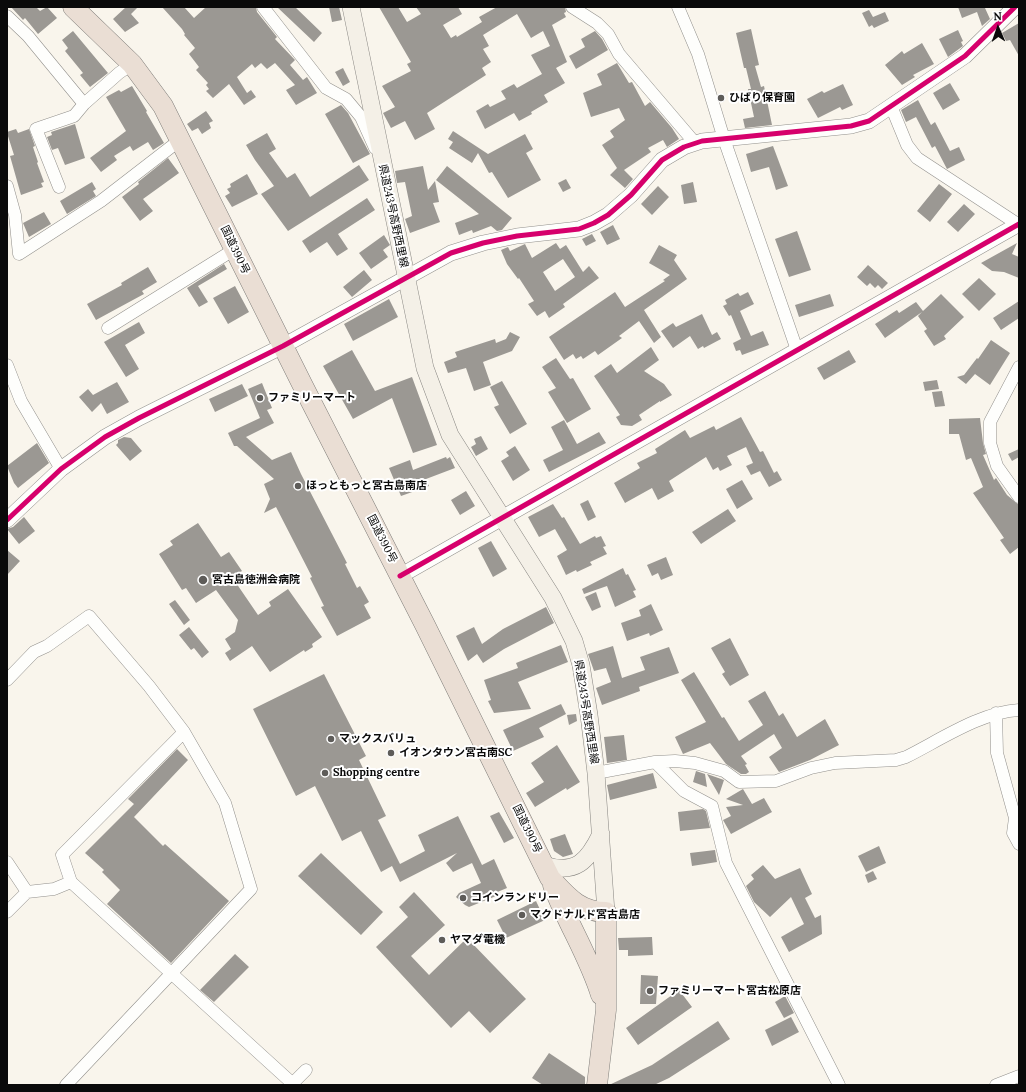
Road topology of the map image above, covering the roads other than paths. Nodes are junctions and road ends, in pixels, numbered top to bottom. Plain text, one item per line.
1 (73, 7) edge
2 (263, 7) edge
3 (351, 7) edge
4 (572, 7) edge
5 (678, 7) edge
6 (1015, 7) edge
7 (7, 16) edge
8 (132, 64) junction
9 (84, 104) junction
10 (891, 106) junction
11 (724, 139) junction
12 (180, 140) junction
13 (695, 143) junction
14 (381, 160) junction
15 (7, 186) edge
16 (59, 188) dead end
17 (1019, 225) edge
18 (235, 249) junction
19 (406, 279) junction
20 (108, 328) dead end
21 (283, 346) junction
22 (797, 350) junction
23 (7, 365) edge
24 (1019, 367) edge
25 (61, 469) junction
26 (1019, 497) edge
27 (503, 517) junction
28 (7, 520) edge
29 (400, 576) junction
30 (7, 680) edge
31 (1019, 710) edge
32 (996, 713) junction
33 (184, 732) junction
34 (655, 762) junction
35 (596, 773) junction
36 (601, 834) junction
37 (1019, 844) edge
38 (7, 862) edge
39 (548, 871) junction
40 (71, 882) junction
41 (27, 892) junction
42 (7, 912) edge
43 (606, 912) junction
44 (171, 974) junction
45 (606, 1010) junction
46 (306, 1070) dead end
47 (1019, 1076) edge
48 (292, 1084) edge
49 (66, 1085) edge
50 (597, 1085) edge
51 (839, 1085) edge
52 (996, 1085) edge

1 - 8 highway, 国道390号
2 - 14 street
3 - 14 main road, 県道243号高野西里線
4 - 13 street
5 - 11 street
6 - 10 street
7 - 9 street
8 - 9 street
8 - 12 highway, 国道390号
9 - 16 street
10 - 11 street
10 - 17 street
11 - 13 street
11 - 22 street
12 - 15 street
12 - 18 highway, 国道390号
13 - 19 street
14 - 19 main road, 県道243号高野西里線
17 - 22 street
18 - 20 street
18 - 21 highway, 国道390号
19 - 21 street
19 - 27 main road, 県道243号高野西里線
21 - 25 street
21 - 29 highway, 国道390号
22 - 27 street
23 - 25 street
24 - 26 street
25 - 28 street
27 - 29 street
27 - 35 main road, 県道243号高野西里線
29 - 39 highway, 国道390号
30 - 33 street
31 - 32 street
32 - 34 street
32 - 37 street
33 - 40 street
33 - 44 street
34 - 35 street
34 - 51 street
35 - 36 main road, 県道243号高野西里線
36 - 39 main road
36 - 43 main road, 県道243号高野西里線
38 - 41 street
39 - 43 highway, 国道390号
39 - 45 highway
40 - 41 street
40 - 44 street
41 - 42 street
43 - 45 highway
44 - 48 street
44 - 49 street
45 - 50 highway
46 - 48 street
47 - 52 street

